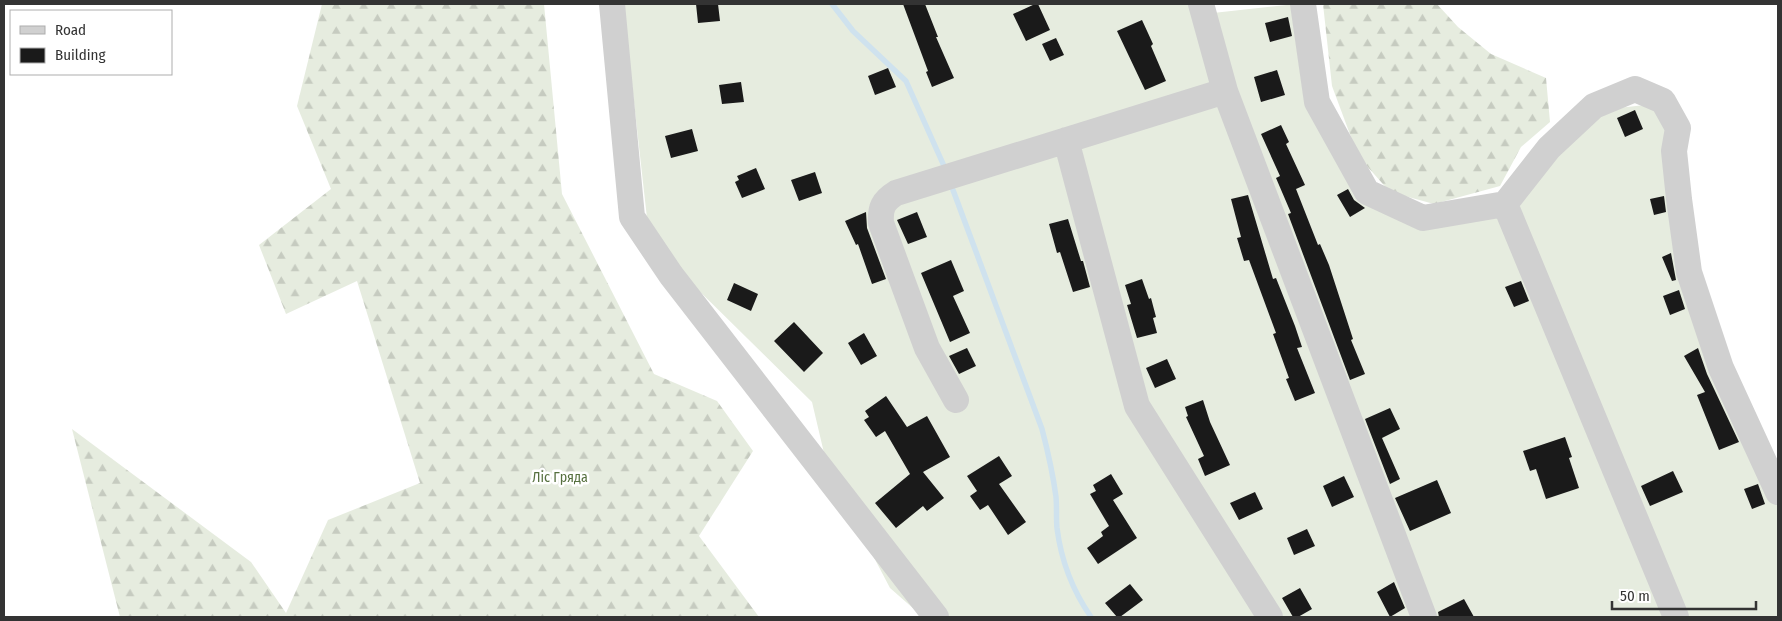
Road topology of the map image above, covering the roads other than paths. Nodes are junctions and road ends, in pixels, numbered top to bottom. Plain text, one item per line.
1 (612, 4) edge
2 (1201, 4) edge
3 (1303, 4) edge
4 (1225, 91) junction
5 (1066, 140) junction
6 (1505, 204) junction
7 (956, 400) dead end
8 (1778, 492) edge
9 (936, 617) edge
10 (1270, 617) edge
11 (1424, 617) edge
12 (1676, 617) edge

1 - 9 street
2 - 4 street
3 - 6 street
4 - 5 street
4 - 11 street
5 - 7 street
5 - 10 street
6 - 8 street
6 - 12 street

